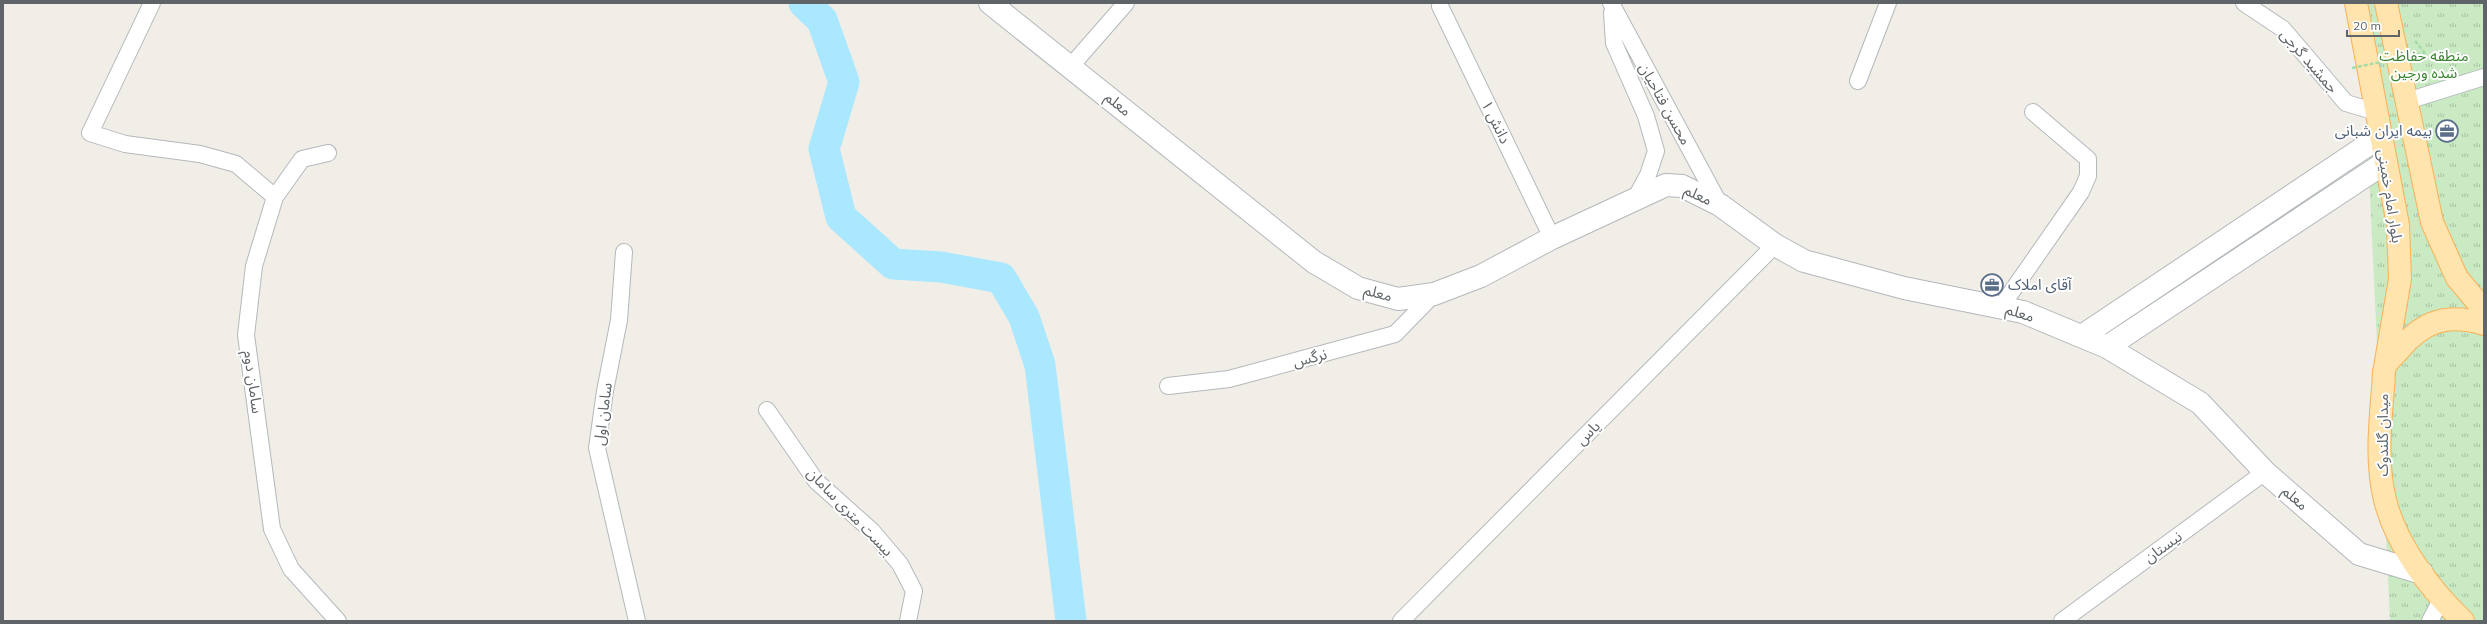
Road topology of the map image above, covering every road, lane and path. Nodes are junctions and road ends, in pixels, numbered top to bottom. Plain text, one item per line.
1 (152, 3) edge
2 (990, 3) edge
3 (1126, 3) edge
4 (1888, 3) edge
5 (2244, 3) edge
6 (2356, 3) edge
7 (2386, 3) edge
8 (1615, 4) edge
9 (1440, 6) dead end
10 (2412, 38) dead end
11 (1071, 66) junction
12 (2352, 68) dead end
13 (2484, 76) edge
14 (1858, 81) dead end
15 (2407, 101) junction
16 (2033, 112) dead end
17 (2376, 112) junction
18 (2381, 136) junction
19 (328, 153) dead end
20 (2386, 162) junction
21 (275, 197) junction
22 (1634, 201) junction
23 (1720, 205) junction
24 (1552, 238) junction
25 (1775, 245) junction
26 (624, 252) dead end
27 (1434, 294) junction
28 (2001, 307) junction
29 (2484, 310) edge
30 (2484, 324) edge
31 (2082, 336) junction
32 (2107, 347) junction
33 (2385, 367) junction
34 (1168, 386) dead end
35 (767, 410) dead end
36 (2265, 472) junction
37 (2422, 573) junction
38 (2455, 614) edge
39 (338, 621) edge
40 (637, 621) edge
41 (908, 621) edge
42 (1401, 621) edge
43 (2062, 621) edge
44 (2430, 621) edge

1 - 21 street
2 - 11 main road, معلم
3 - 11 street
4 - 14 street
5 - 17 street, جمشید گرجی
6 - 17 main road, بلوار امام خمینی
7 - 15 main road
8 - 22 street
8 - 23 street, محسن فتاحیان
9 - 24 street, دانش ۱
10 - 12 path, bridge
11 - 27 main road, معلم
13 - 15 street
15 - 29 main road
16 - 28 street
17 - 18 main road, بلوار امام خمینی
18 - 20 main road, بلوار امام خمینی
18 - 31 main road
19 - 21 street, سامان دوم
20 - 32 main road
20 - 33 main road, بلوار امام خمینی
21 - 39 street, سامان دوم
22 - 23 main road, معلم
22 - 24 main road, معلم
23 - 25 main road, معلم
24 - 27 main road, معلم
25 - 28 main road, معلم
25 - 42 street, یاس
26 - 40 street, سامان اول
27 - 34 street, نرگس
28 - 31 main road, معلم
30 - 33 main road
31 - 32 main road, معلم
32 - 36 main road, معلم
33 - 37 main road, میدان گلندوک
35 - 41 street, بیست متری سامان
36 - 37 main road, معلم
36 - 43 street, نیستان
37 - 38 main road, میدان گلندوک
38 - 44 street

